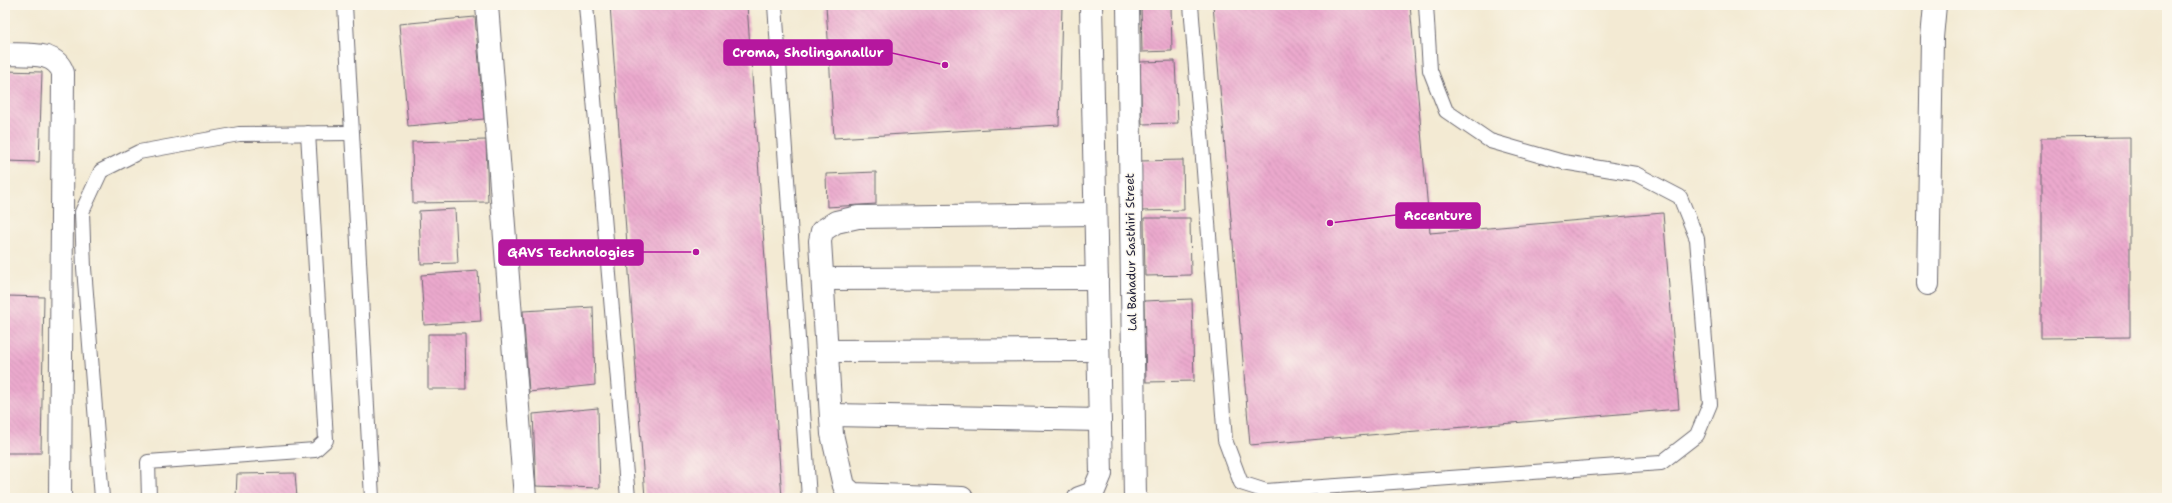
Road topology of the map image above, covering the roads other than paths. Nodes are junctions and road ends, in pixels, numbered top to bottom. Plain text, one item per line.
1 (346, 5) edge
2 (486, 5) edge
3 (586, 5) edge
4 (775, 5) edge
5 (1091, 5) edge
6 (1128, 5) edge
7 (1191, 5) edge
8 (1426, 5) edge
9 (1935, 5) edge
10 (5, 54) edge
11 (308, 133) junction
12 (351, 133) junction
13 (1095, 214) junction
14 (1097, 278) junction
15 (823, 279) junction
16 (1928, 284) dead end
17 (1098, 350) junction
18 (827, 351) junction
19 (832, 415) junction
20 (1100, 420) junction
21 (60, 498) edge
22 (102, 498) edge
23 (149, 498) edge
24 (372, 498) edge
25 (525, 498) edge
26 (628, 498) edge
27 (809, 498) edge
28 (962, 498) edge
29 (1079, 498) edge
30 (1134, 498) edge

1 - 12 lane
2 - 25 street
3 - 26 lane
4 - 27 lane
5 - 13 street
6 - 30 street, Lal Bahadur Sasthiri Street
7 - 8 lane
9 - 16 street
10 - 21 street
11 - 12 lane
11 - 22 lane
11 - 23 lane
12 - 24 lane
13 - 14 street
13 - 15 street
14 - 15 street
14 - 17 street
15 - 18 street
17 - 18 street
17 - 20 street
18 - 19 street
19 - 20 street
19 - 28 street
20 - 29 street

